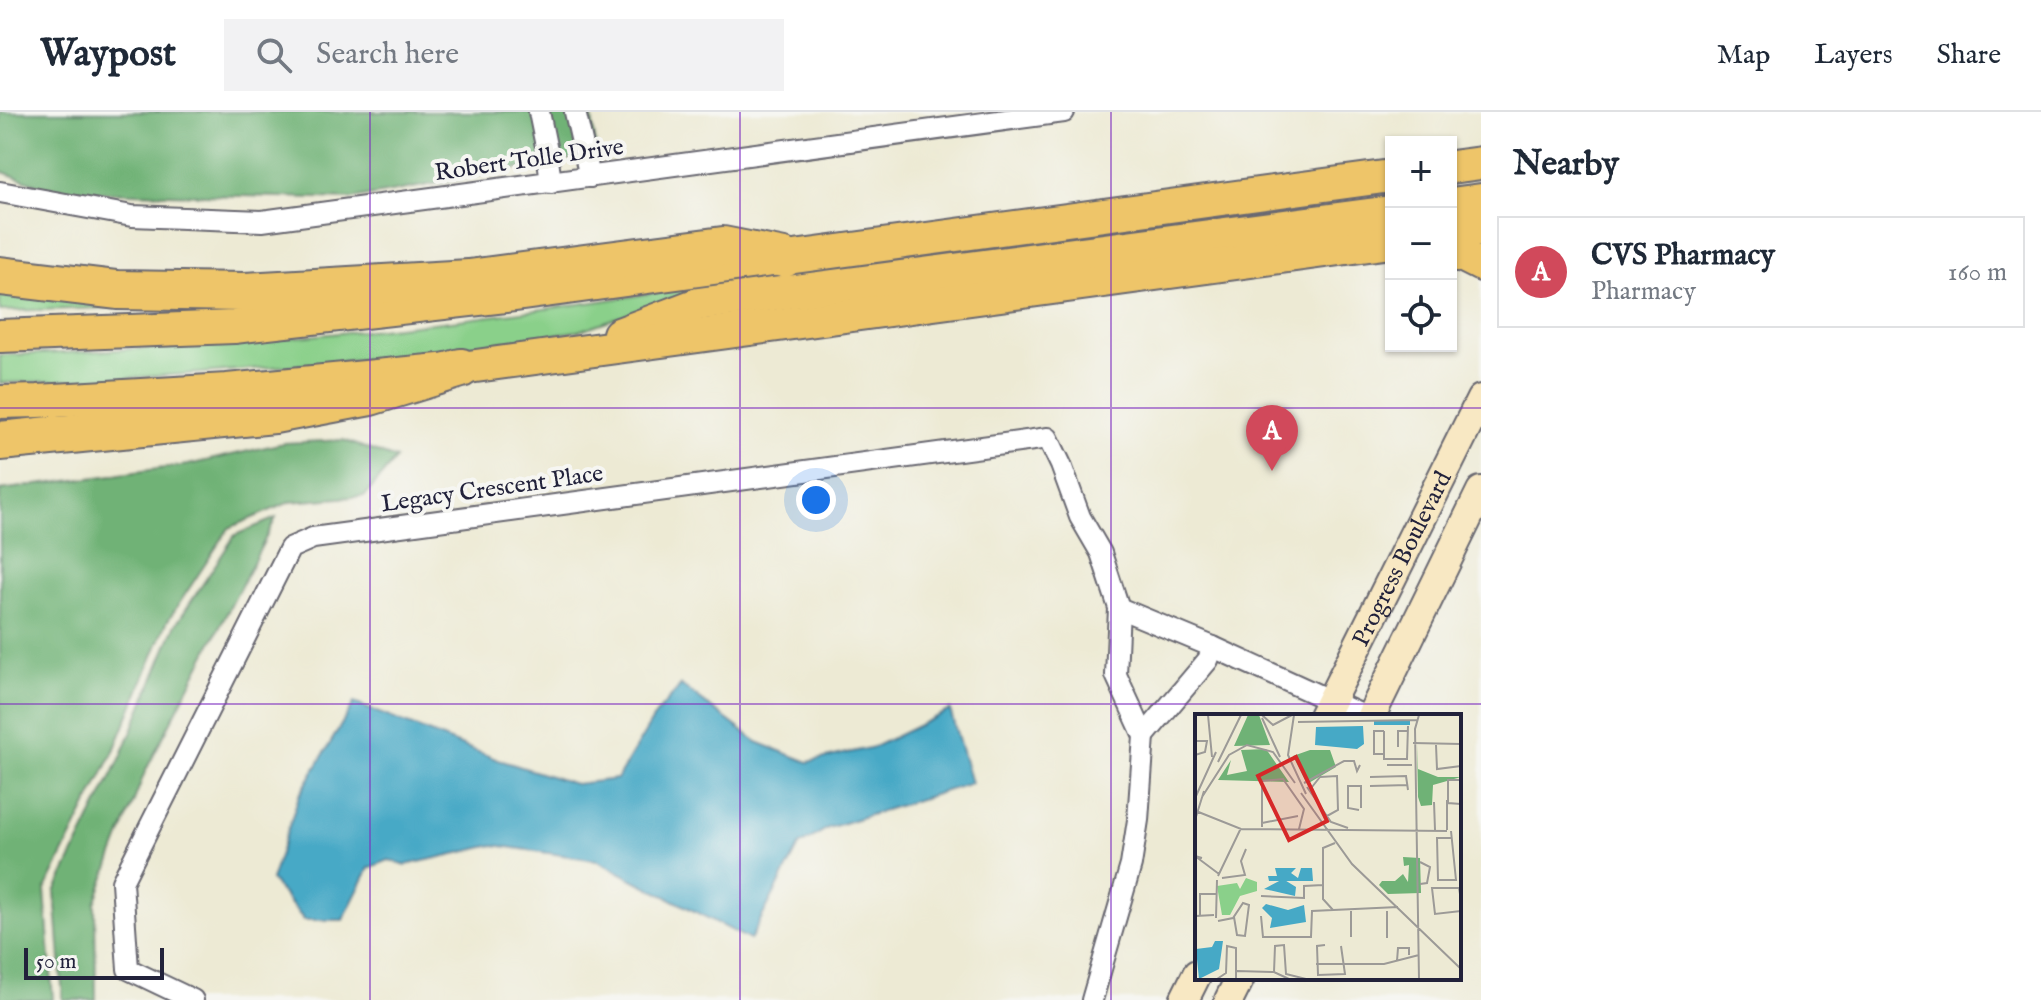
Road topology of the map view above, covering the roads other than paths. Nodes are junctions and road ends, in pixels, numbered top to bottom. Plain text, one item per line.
1 (539, 112) edge
2 (575, 112) edge
3 (1064, 112) edge
4 (1481, 163) edge
5 (1457, 166) edge
6 (590, 177) junction
7 (1385, 177) edge
8 (551, 183) junction
9 (0, 192) edge
10 (1481, 200) edge
11 (1457, 203) edge
12 (1385, 213) edge
13 (1481, 229) edge
14 (1457, 233) edge
15 (1385, 243) edge
16 (1457, 255) edge
17 (784, 258) junction
18 (1385, 263) edge
19 (1481, 265) edge
20 (0, 276) edge
21 (919, 305) junction
22 (0, 336) edge
23 (567, 354) junction
24 (461, 368) junction
25 (1481, 399) edge
26 (0, 402) edge
27 (0, 441) edge
28 (1481, 491) edge
29 (1119, 608) junction
30 (1213, 647) junction
31 (1326, 708) edge
32 (1354, 714) edge
33 (1372, 714) edge
34 (1144, 736) junction
35 (1195, 978) edge
36 (1206, 980) edge
37 (1239, 980) edge
38 (193, 1000) edge
39 (1092, 1000) edge
40 (1184, 1000) edge
41 (1200, 1000) edge
42 (1229, 1000) edge

1 - 8 street
2 - 6 street
3 - 6 street, Robert Tolle Drive
4 - 5 main road
6 - 8 street, Robert Tolle Drive
7 - 17 main road
8 - 9 street, Robert Tolle Drive
10 - 11 main road
12 - 23 main road
13 - 14 main road
15 - 21 main road
16 - 19 main road
17 - 20 highway
17 - 22 main road
18 - 21 main road
21 - 23 main road
23 - 24 main road
24 - 26 main road
24 - 27 highway
25 - 31 main road, Progress Boulevard
28 - 33 main road, Progress Boulevard
29 - 30 street
29 - 34 street, Legacy Crescent Place
29 - 38 street, Legacy Crescent Place
30 - 31 street
30 - 34 street
31 - 32 street
34 - 39 street, Legacy Crescent Place
35 - 40 main road
36 - 41 main road
37 - 42 main road

